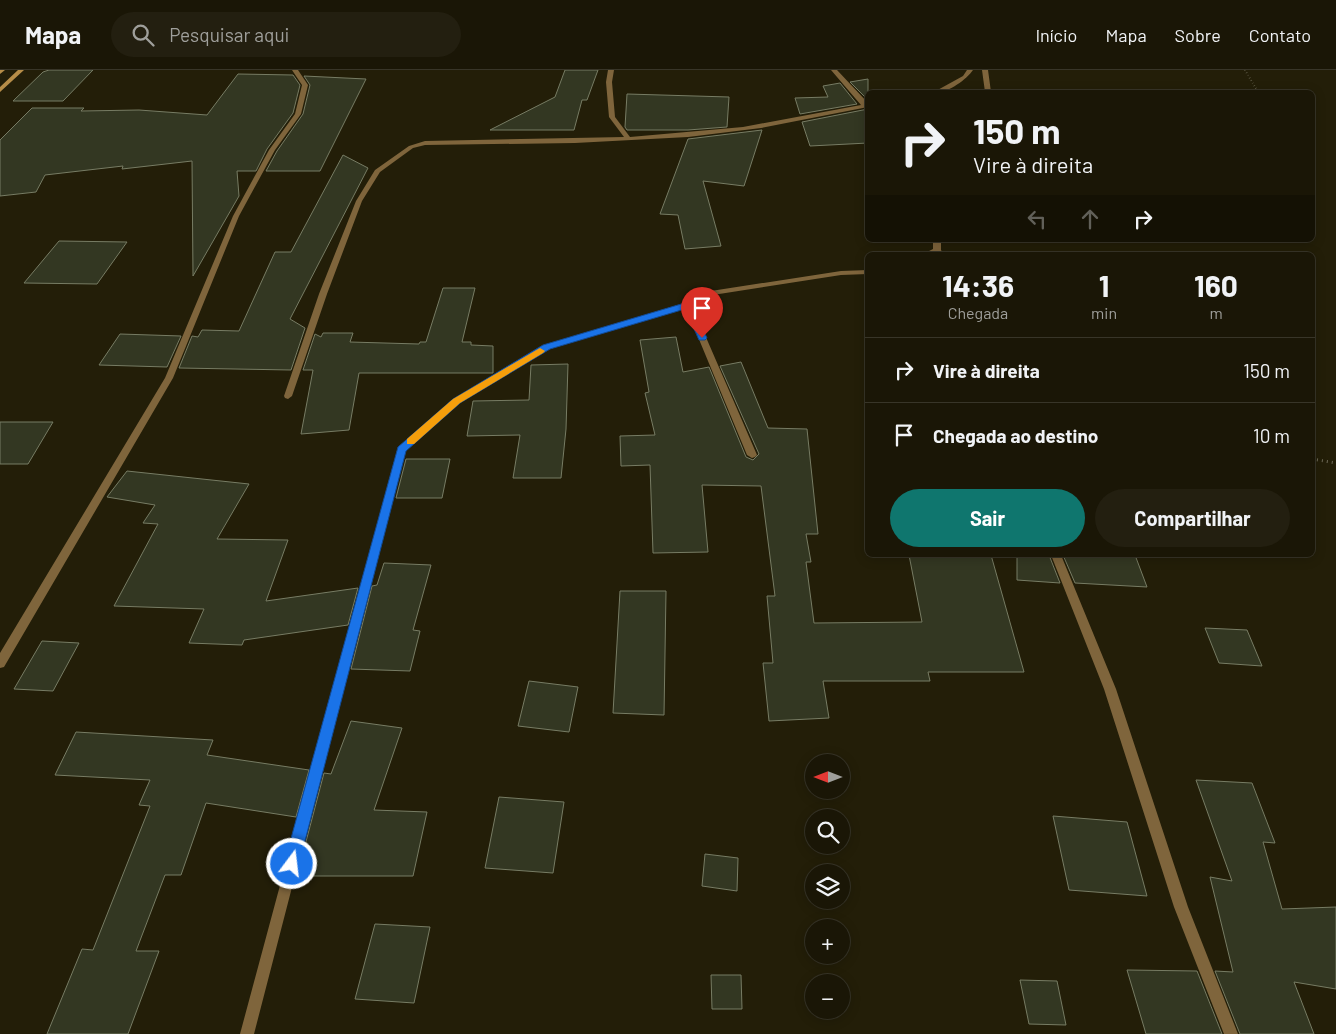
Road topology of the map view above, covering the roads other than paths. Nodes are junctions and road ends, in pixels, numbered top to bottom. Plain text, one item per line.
1 (21, 70) edge
2 (295, 70) edge
3 (611, 70) edge
4 (834, 70) edge
5 (970, 70) edge
6 (985, 70) edge
7 (0, 90) edge
8 (941, 90) edge
9 (988, 90) edge
10 (865, 104) edge
11 (865, 106) edge
12 (628, 139) junction
13 (865, 272) edge
14 (688, 305) junction
15 (288, 396) dead end
16 (752, 455) dead end
17 (1057, 557) edge
18 (0, 663) edge
19 (247, 1034) edge
20 (1231, 1034) edge

1 - 7 main road
2 - 18 street
3 - 12 street
4 - 10 street
5 - 8 street
6 - 9 street
11 - 12 street
12 - 15 street
13 - 14 street
14 - 16 street
14 - 19 street
17 - 20 street

